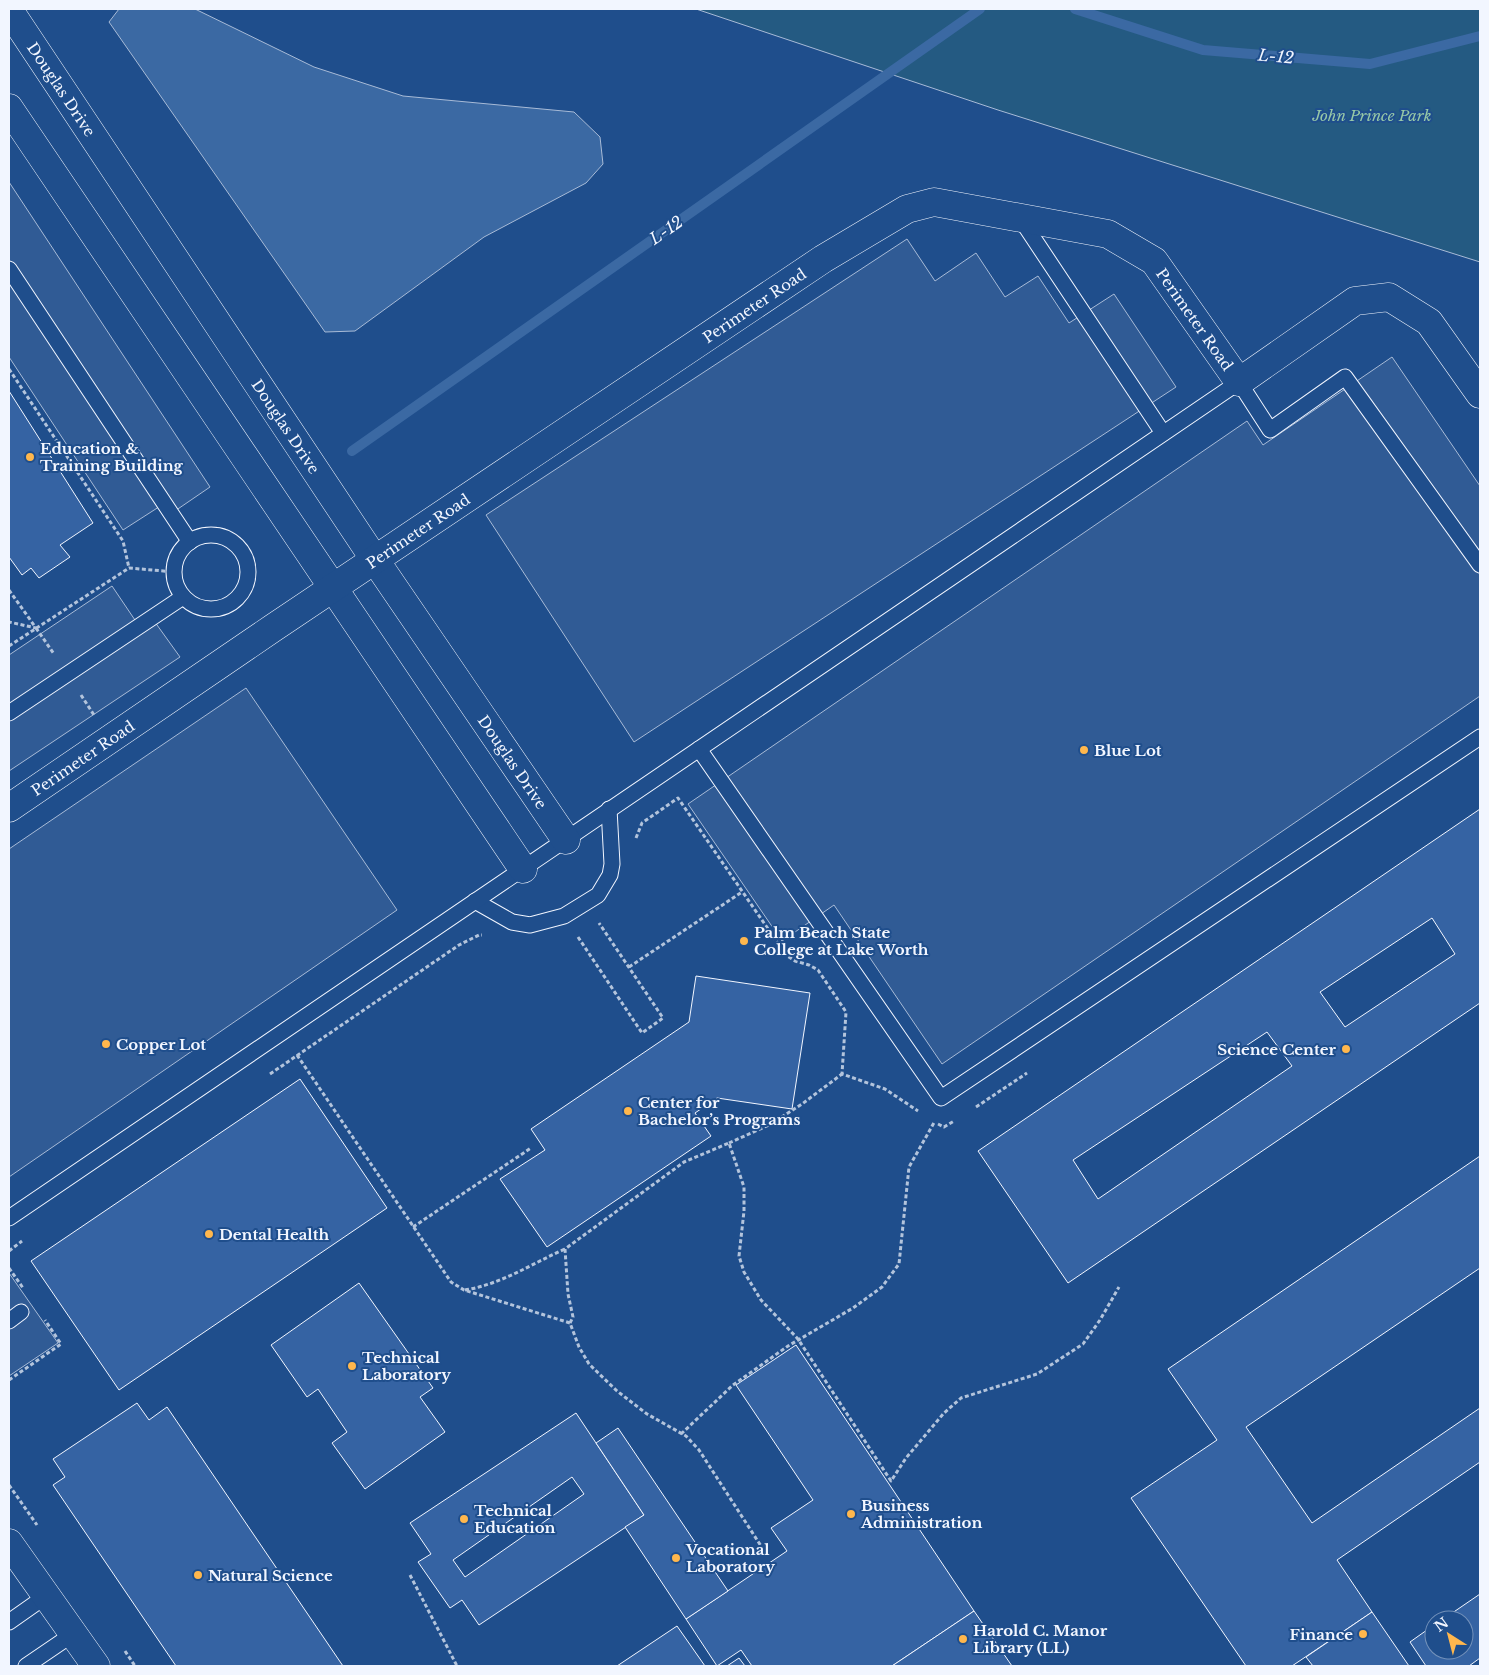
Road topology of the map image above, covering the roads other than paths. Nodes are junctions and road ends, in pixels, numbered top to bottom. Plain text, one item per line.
1 (9, 10) edge
2 (9, 108) edge
3 (1020, 218) junction
4 (9, 269) edge
5 (1239, 382) junction
6 (1480, 394) edge
7 (1163, 434) junction
8 (190, 542) junction
9 (375, 560) junction
10 (1480, 565) edge
11 (333, 588) junction
12 (183, 597) junction
13 (9, 713) edge
14 (1480, 737) edge
15 (699, 749) junction
16 (9, 808) edge
17 (609, 809) junction
18 (566, 840) junction
19 (523, 868) junction
20 (475, 901) junction
21 (9, 1218) edge
22 (9, 1543) edge
23 (46, 1596) junction
24 (9, 1622) edge
25 (73, 1634) junction
26 (26, 1666) edge
27 (96, 1666) edge

1 - 9 street, Douglas Drive
2 - 11 street
3 - 5 street, Perimeter Road
3 - 7 lane
3 - 9 street, Perimeter Road
4 - 8 lane
5 - 6 street, Perimeter Road
5 - 7 lane
5 - 10 lane
7 - 15 lane
8 - 12 lane
8 - 12 lane
9 - 11 street, Perimeter Road
9 - 18 street, Douglas Drive
11 - 16 street, Perimeter Road
11 - 19 street
12 - 13 lane
14 - 15 lane
15 - 17 lane
17 - 18 lane
17 - 20 lane
18 - 19 lane
19 - 20 lane
20 - 21 lane
22 - 23 street
23 - 24 lane
23 - 25 street
25 - 26 lane
25 - 27 street

